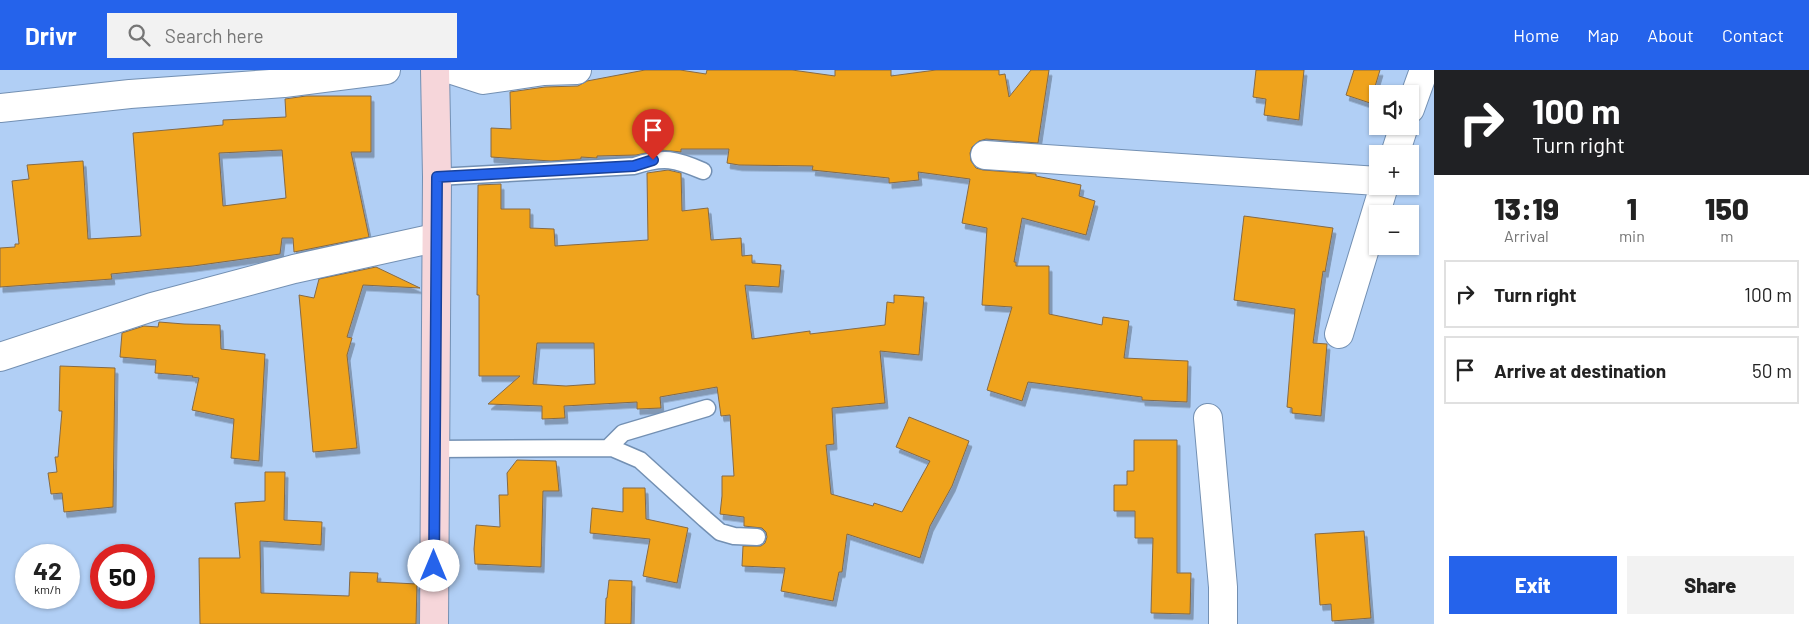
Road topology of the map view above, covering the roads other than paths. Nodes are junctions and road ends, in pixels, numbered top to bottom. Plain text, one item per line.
1 (386, 70) edge
2 (435, 70) edge
3 (452, 70) edge
4 (577, 70) edge
5 (1424, 70) edge
6 (1419, 85) edge
7 (0, 108) edge
8 (985, 155) dead end
9 (703, 171) dead end
10 (437, 177) junction
11 (1369, 180) edge
12 (1381, 195) edge
13 (436, 238) junction
14 (1338, 334) dead end
15 (0, 358) edge
16 (707, 408) dead end
17 (1208, 418) dead end
18 (608, 448) junction
19 (435, 449) junction
20 (757, 537) dead end
21 (434, 624) edge
22 (1223, 624) edge

1 - 7 street
2 - 10 main road
3 - 4 street
5 - 6 street
8 - 11 street
9 - 10 lane
10 - 13 main road
12 - 14 street
13 - 15 street
13 - 19 main road
16 - 18 lane
17 - 22 street
18 - 19 lane
18 - 20 lane
19 - 21 main road

